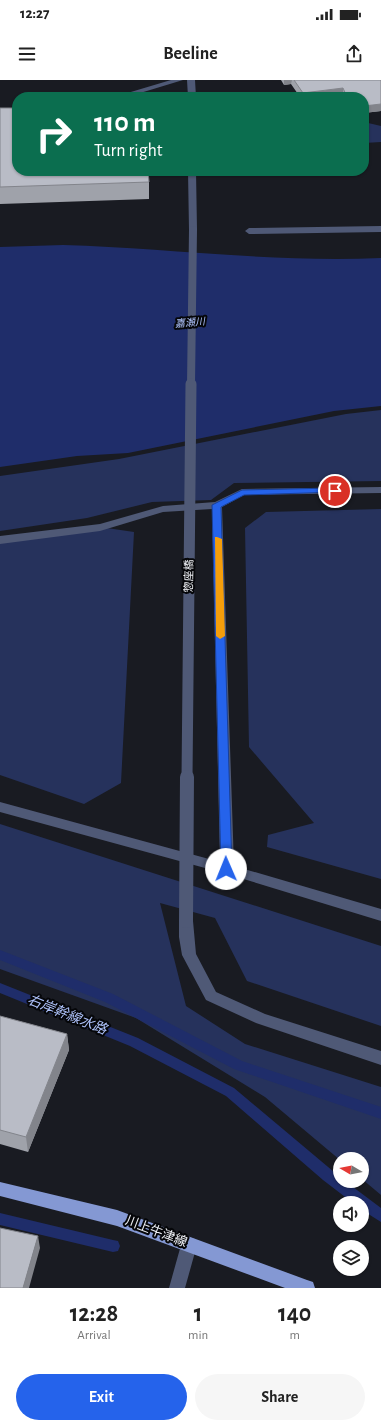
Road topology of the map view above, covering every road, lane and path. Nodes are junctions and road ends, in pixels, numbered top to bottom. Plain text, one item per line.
1 (179, 80) edge
2 (191, 80) edge
3 (136, 92) edge
4 (192, 92) edge
5 (192, 176) edge
6 (381, 229) edge
7 (249, 231) dead end
8 (381, 490) edge
9 (216, 505) junction
10 (0, 540) edge
11 (0, 807) edge
12 (226, 869) junction
13 (381, 915) edge
14 (381, 1058) edge
15 (0, 1189) edge
16 (189, 1245) junction
17 (177, 1288) edge
18 (307, 1288) edge

1 - 3 street
2 - 4 street
5 - 14 street, 惣座橋, bridge
6 - 7 street
8 - 9 street
9 - 10 street
9 - 12 street
11 - 12 street
12 - 13 street
15 - 16 main road, 川上牛津線
16 - 17 street
16 - 18 main road, 川上牛津線

